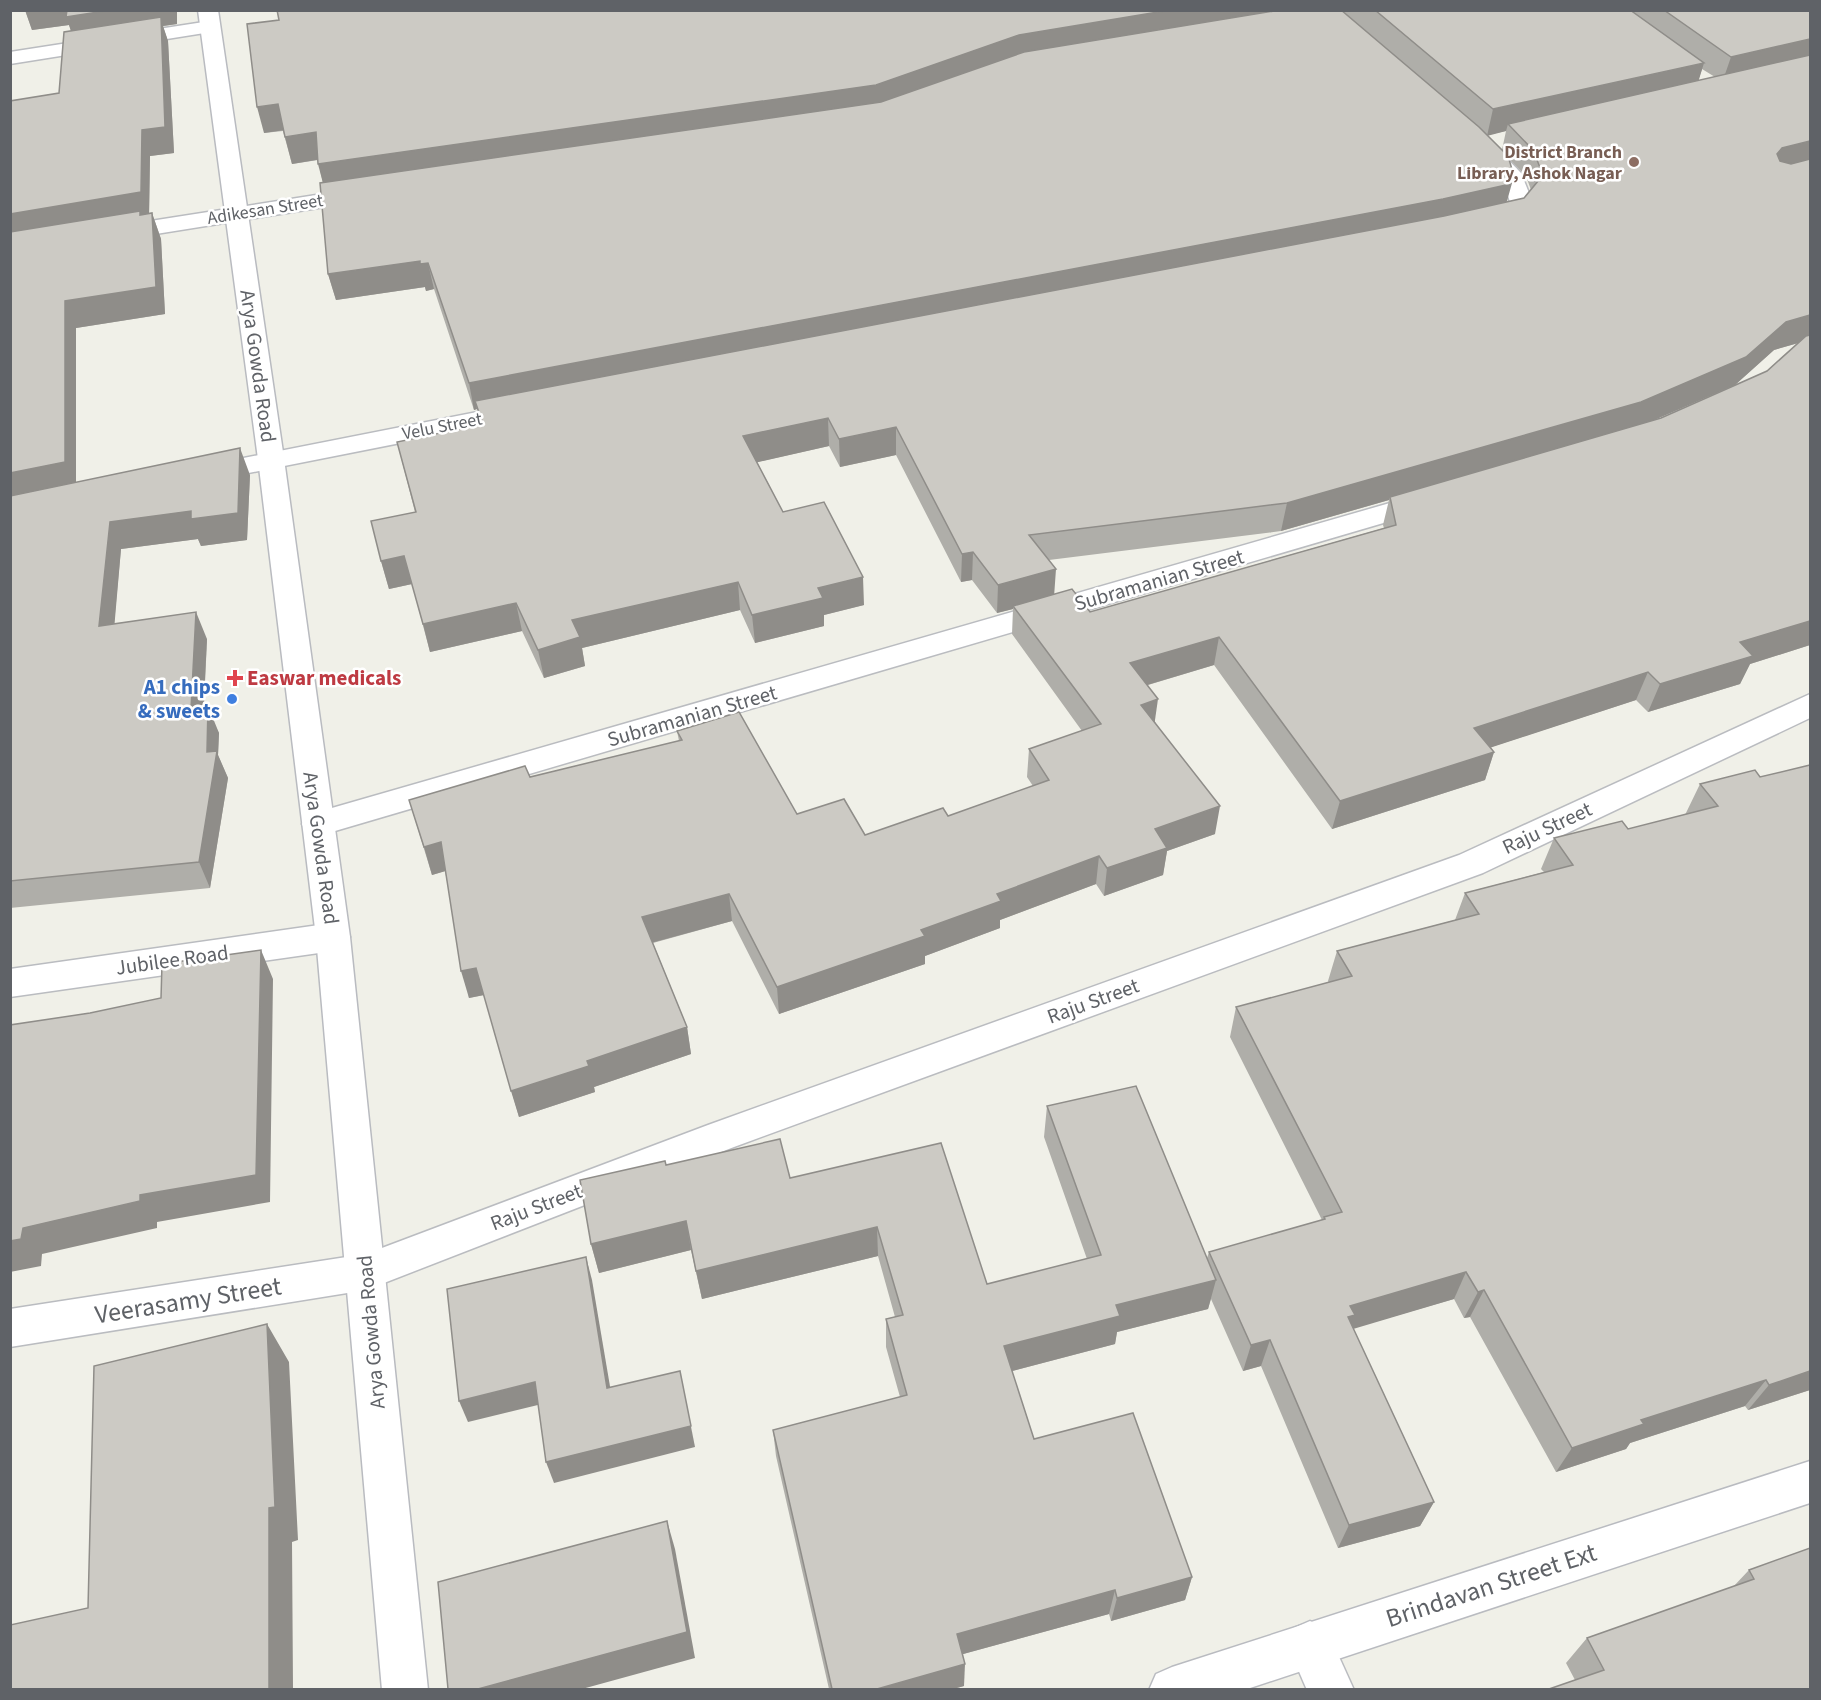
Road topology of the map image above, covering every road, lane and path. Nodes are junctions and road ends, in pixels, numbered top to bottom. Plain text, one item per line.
1 (211, 15) edge
2 (10, 58) edge
3 (1483, 139) edge
4 (388, 191) edge
5 (235, 213) junction
6 (1468, 227) edge
7 (89, 238) edge
8 (542, 407) edge
9 (271, 459) junction
10 (181, 478) edge
11 (1458, 492) edge
12 (1810, 705) edge
13 (318, 824) junction
14 (333, 937) junction
15 (10, 982) edge
16 (366, 1272) junction
17 (10, 1328) edge
18 (1810, 1482) edge
19 (1310, 1644) junction
20 (405, 1689) edge
21 (1172, 1689) edge
22 (1331, 1689) edge

1 - 2 street
1 - 5 street, Arya Gowda Road
3 - 6 street
4 - 5 street, Adikesan Street
5 - 7 street, Adikesan Street
5 - 9 street, Arya Gowda Road
8 - 9 street, Velu Street
9 - 10 street, Velu Street
9 - 13 street, Arya Gowda Road
11 - 13 street, Subramanian Street
12 - 16 street, Raju Street
13 - 14 street, Arya Gowda Road
14 - 15 street, Jubilee Road
14 - 16 street, Arya Gowda Road
16 - 17 street, Veerasamy Street
16 - 20 street, Arya Gowda Road
18 - 19 street, Brindavan Street Ext
19 - 21 street, Brindavan Street Ext
19 - 22 street

